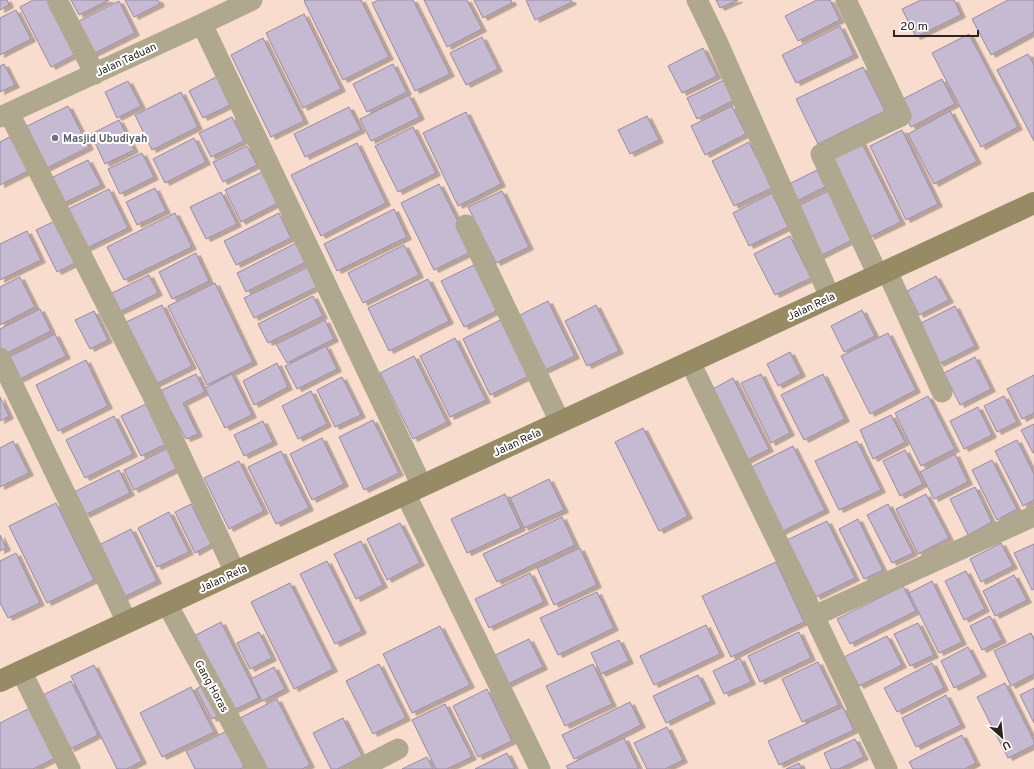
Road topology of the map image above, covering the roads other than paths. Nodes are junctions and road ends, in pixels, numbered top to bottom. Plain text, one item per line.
1 (57, 0) edge
2 (252, 0) edge
3 (697, 0) edge
4 (846, 0) edge
5 (202, 24) junction
6 (95, 74) junction
7 (4, 115) edge
8 (1033, 207) edge
9 (466, 226) dead end
10 (883, 273) junction
11 (830, 297) junction
12 (0, 358) edge
13 (690, 362) junction
14 (942, 392) dead end
15 (560, 422) junction
16 (413, 490) junction
17 (1034, 516) edge
18 (235, 572) junction
19 (167, 604) junction
20 (814, 616) junction
21 (127, 622) junction
22 (21, 671) junction
23 (0, 681) edge
24 (398, 749) dead end
25 (70, 769) edge
26 (257, 769) edge
27 (359, 769) edge
28 (540, 769) edge
29 (887, 769) edge

1 - 6 street
2 - 5 street, Jalan Taduan
3 - 11 street
4 - 10 street
5 - 6 street, Jalan Taduan
5 - 16 street
6 - 7 street, Jalan Taduan
7 - 18 street
8 - 10 street, Jalan Rela
9 - 15 street
10 - 11 street, Jalan Rela
10 - 14 street
11 - 13 street, Jalan Rela
12 - 21 street
13 - 15 street, Jalan Rela
13 - 20 street
15 - 16 street, Jalan Rela
16 - 18 street, Jalan Rela
16 - 28 street
17 - 20 street
18 - 19 street, Jalan Rela
19 - 21 street, Jalan Rela
19 - 26 street, Gang Horas
20 - 29 street
21 - 22 street, Jalan Rela
22 - 23 street, Jalan Rela
22 - 25 street
24 - 27 street

